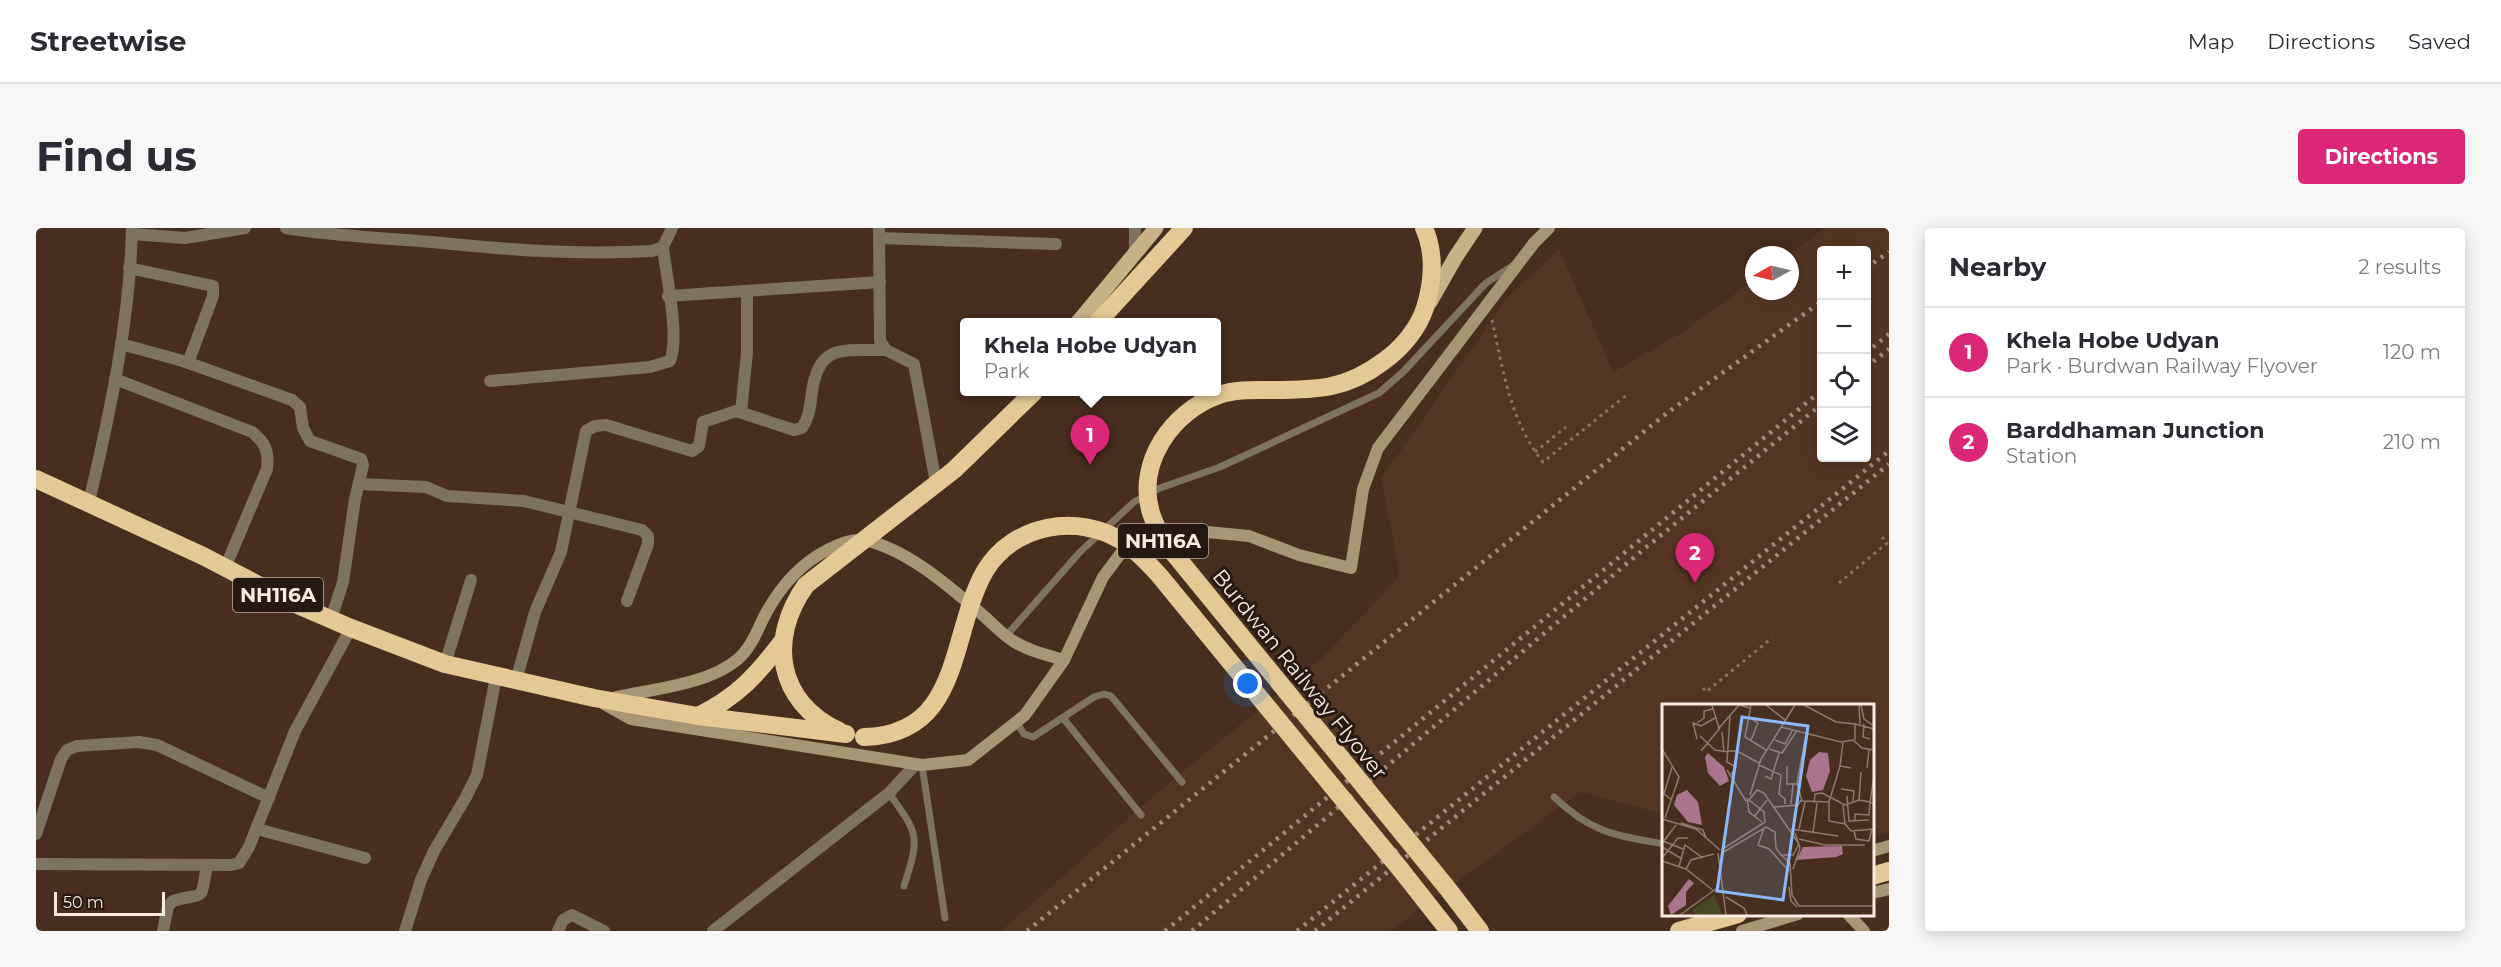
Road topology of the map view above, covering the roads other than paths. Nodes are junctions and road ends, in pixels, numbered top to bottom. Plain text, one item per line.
1 (245, 228) edge
2 (286, 228) edge
3 (672, 228) edge
4 (1135, 228) edge
5 (1156, 228) edge
6 (1184, 228) edge
7 (1424, 228) edge
8 (1475, 228) edge
9 (1549, 228) edge
10 (132, 231) edge
11 (880, 233) edge
12 (1056, 244) dead end
13 (663, 247) junction
14 (1135, 253) junction
15 (1519, 262) junction
16 (129, 268) junction
17 (880, 282) junction
18 (747, 291) junction
19 (668, 296) junction
20 (1422, 317) junction
21 (1081, 318) edge
22 (1102, 318) edge
23 (121, 344) junction
24 (886, 350) junction
25 (188, 363) junction
26 (115, 379) junction
27 (489, 381) dead end
28 (1221, 394) edge
29 (1030, 396) edge
30 (1216, 396) edge
31 (741, 412) junction
32 (36, 479) edge
33 (936, 483) junction
34 (359, 484) junction
35 (89, 502) junction
36 (571, 511) junction
37 (862, 539) junction
38 (225, 568) junction
39 (471, 580) dead end
40 (627, 601) dead end
41 (331, 619) junction
42 (351, 628) junction
43 (1006, 636) junction
44 (782, 642) junction
45 (1064, 660) junction
46 (445, 664) junction
47 (496, 677) junction
48 (516, 681) junction
49 (600, 699) junction
50 (698, 716) junction
51 (1062, 718) junction
52 (1016, 722) junction
53 (855, 736) junction
54 (919, 764) junction
55 (1182, 782) dead end
56 (889, 793) junction
57 (1554, 797) dead end
58 (269, 798) junction
59 (1142, 815) dead end
60 (257, 829) junction
61 (36, 834) edge
62 (1662, 844) edge
63 (1889, 846) edge
64 (1874, 850) edge
65 (364, 858) dead end
66 (36, 864) edge
67 (207, 865) junction
68 (1889, 871) edge
69 (1874, 875) edge
70 (904, 886) dead end
71 (1889, 889) edge
72 (1874, 893) edge
73 (1734, 916) edge
74 (1794, 916) edge
75 (1849, 916) edge
76 (945, 918) dead end
77 (163, 931) edge
78 (405, 931) edge
79 (558, 931) edge
80 (604, 931) edge
81 (713, 931) edge
82 (1449, 931) edge
83 (1480, 931) edge
84 (1679, 931) edge
85 (1742, 931) edge
86 (1864, 931) edge

1 - 10 street
2 - 13 street
3 - 13 street
4 - 14 street
5 - 14 main road
6 - 22 highway
7 - 20 highway, Burdwan Railway Flyover / NH116A, bridge
8 - 20 main road, Burdwan Railway Flyover, bridge
9 - 15 street
10 - 16 street
11 - 12 street
11 - 17 street
13 - 19 street
14 - 21 main road
15 - 43 lane
15 - 45 street
16 - 23 street
16 - 25 street
17 - 18 street
17 - 24 street
18 - 19 street
18 - 31 street
19 - 27 street
20 - 28 highway, Burdwan Railway Flyover / NH116A, bridge
23 - 25 street
23 - 26 street
24 - 31 street
24 - 33 street
25 - 34 street
26 - 35 street
26 - 38 street
29 - 33 highway
30 - 83 highway, Burdwan Railway Flyover / NH116A, bridge
31 - 36 street
32 - 35 highway, NH116A
33 - 37 highway
34 - 36 street
34 - 41 street
35 - 38 highway, NH116A
36 - 40 street
36 - 48 street
37 - 43 street
37 - 44 highway
37 - 49 street
38 - 41 highway, NH116A
39 - 46 street
41 - 42 highway, NH116A
42 - 46 highway, NH116A
42 - 58 street
43 - 45 street
44 - 50 highway
44 - 53 highway
45 - 52 street
46 - 47 highway, NH116A
47 - 48 highway, NH116A
47 - 78 street
48 - 49 highway, NH116A
49 - 50 highway, NH116A
49 - 54 street
50 - 53 highway, NH116A
51 - 52 lane
51 - 55 lane
51 - 59 lane
52 - 54 street
53 - 82 highway, NH116A, bridge
54 - 56 street
54 - 76 lane
56 - 70 lane
56 - 81 street
57 - 62 lane
58 - 60 street
58 - 61 street
60 - 65 street
60 - 67 street
63 - 64 street
66 - 67 street
67 - 77 street
68 - 69 highway
71 - 72 street
73 - 84 highway
74 - 85 street
75 - 86 street
79 - 80 street

